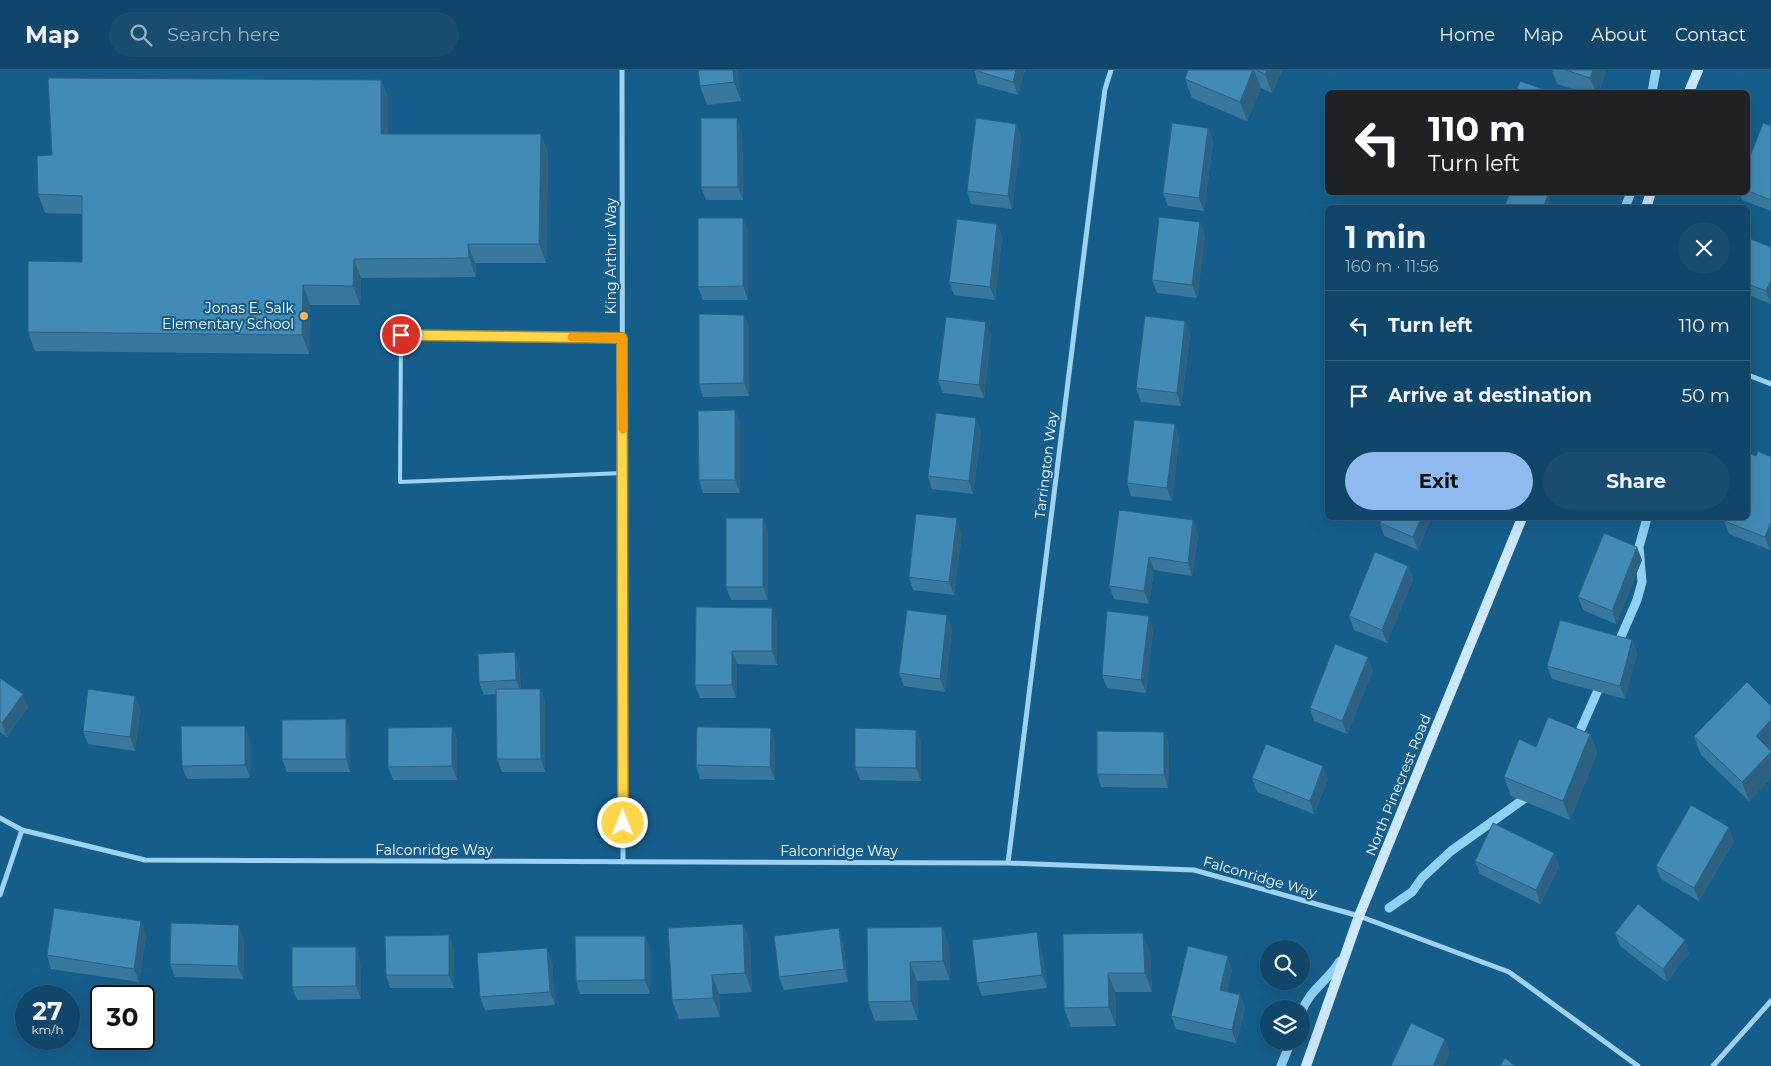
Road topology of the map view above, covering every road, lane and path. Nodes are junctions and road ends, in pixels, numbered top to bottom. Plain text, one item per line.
1 (622, 70) edge
2 (1111, 70) edge
3 (1698, 70) edge
4 (1691, 90) edge
5 (622, 338) junction
6 (1750, 376) edge
7 (1771, 384) edge
8 (623, 473) junction
9 (1521, 520) edge
10 (0, 818) edge
11 (22, 830) junction
12 (623, 862) junction
13 (1008, 863) junction
14 (0, 895) edge
15 (1360, 916) junction
16 (1771, 1001) edge
17 (1306, 1066) edge
18 (1638, 1066) edge
19 (1713, 1066) edge

1 - 5 street, King Arthur Way
2 - 13 street, Tarrington Way
3 - 4 street
5 - 8 street, King Arthur Way
5 - 8 lane
6 - 7 street
8 - 12 street, King Arthur Way
9 - 15 street, North Pinecrest Road
10 - 11 street, Falconridge Way
11 - 12 street, Falconridge Way
11 - 14 street
12 - 13 street, Falconridge Way
13 - 15 street, Falconridge Way
15 - 17 street, North Pinecrest Road
15 - 18 street, Falconridge Way
16 - 19 street

